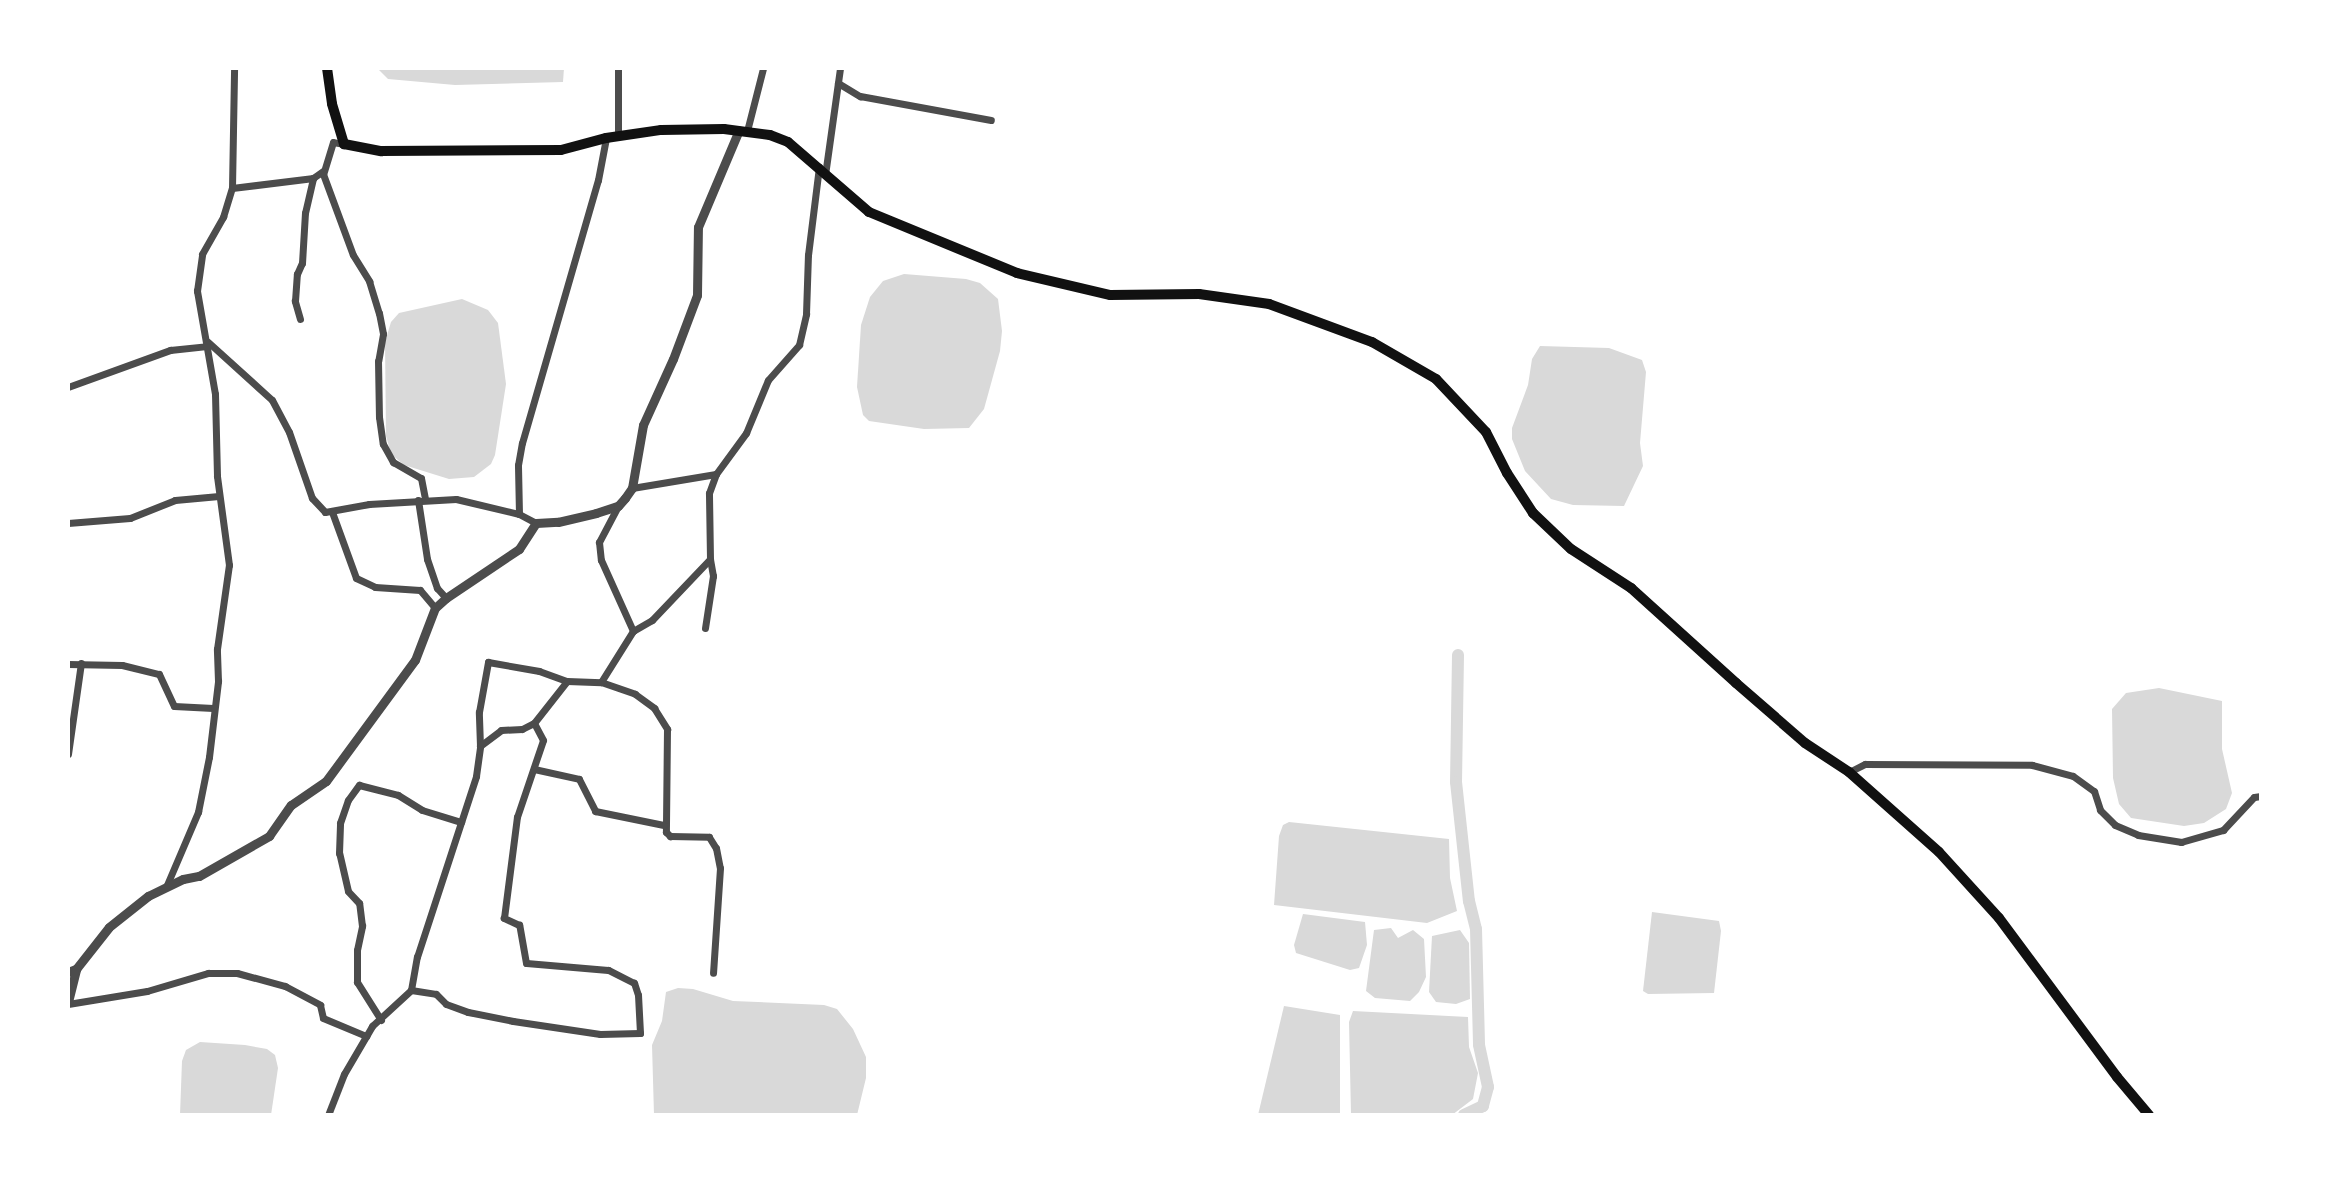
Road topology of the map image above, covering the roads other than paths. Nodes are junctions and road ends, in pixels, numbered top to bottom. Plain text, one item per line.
1 (234, 68) edge
2 (327, 68) edge
3 (618, 68) edge
4 (763, 68) edge
5 (840, 68) edge
6 (838, 83) junction
7 (991, 120) dead end
8 (743, 130) junction
9 (618, 135) junction
10 (606, 138) junction
11 (344, 144) junction
12 (323, 171) junction
13 (822, 171) junction
14 (313, 178) junction
15 (232, 188) junction
16 (300, 319) dead end
17 (203, 338) junction
18 (207, 346) junction
19 (68, 387) edge
20 (716, 474) junction
21 (632, 488) junction
22 (219, 496) junction
23 (422, 499) junction
24 (618, 506) junction
25 (332, 512) junction
26 (519, 514) junction
27 (68, 523) edge
28 (536, 523) junction
29 (710, 559) junction
30 (446, 598) junction
31 (435, 608) junction
32 (705, 628) dead end
33 (633, 631) junction
34 (81, 663) junction
35 (68, 664) edge
36 (567, 681) junction
37 (601, 682) junction
38 (213, 708) junction
39 (534, 723) junction
40 (480, 746) junction
41 (68, 754) edge
42 (534, 769) junction
43 (1849, 772) junction
44 (2261, 796) edge
45 (461, 822) junction
46 (664, 825) junction
47 (166, 887) junction
48 (72, 970) edge
49 (713, 973) dead end
50 (411, 990) junction
51 (68, 1003) edge
52 (381, 1020) junction
53 (366, 1036) junction
54 (328, 1115) edge
55 (2149, 1115) edge

1 - 15 street
2 - 11 main road
3 - 9 street
4 - 8 street
5 - 6 street
6 - 7 street
6 - 13 street
8 - 9 main road
8 - 13 main road
8 - 21 street
9 - 10 main road
10 - 11 main road
10 - 26 street
11 - 12 street
12 - 14 street
12 - 23 street
13 - 20 street
13 - 43 main road
14 - 15 street
14 - 16 street
15 - 17 street
17 - 18 street
17 - 25 street
18 - 19 street
18 - 22 street
20 - 21 street
20 - 29 street
21 - 24 street
22 - 27 street
22 - 38 street
23 - 25 street
23 - 26 street
23 - 30 street
24 - 28 street
24 - 33 street
25 - 31 street
26 - 28 street
28 - 30 street
29 - 32 street
29 - 33 street
30 - 31 street
31 - 47 street
33 - 37 street
34 - 35 street
34 - 38 street
34 - 41 street
36 - 37 street
36 - 39 street
36 - 40 street
37 - 46 street
38 - 47 street
39 - 40 street
39 - 42 street
40 - 45 street
42 - 46 street
42 - 50 street
43 - 44 street
43 - 55 main road
45 - 50 street
45 - 52 street
46 - 49 street
47 - 48 street
48 - 51 street
50 - 52 street
51 - 53 street
52 - 53 street
53 - 54 street

